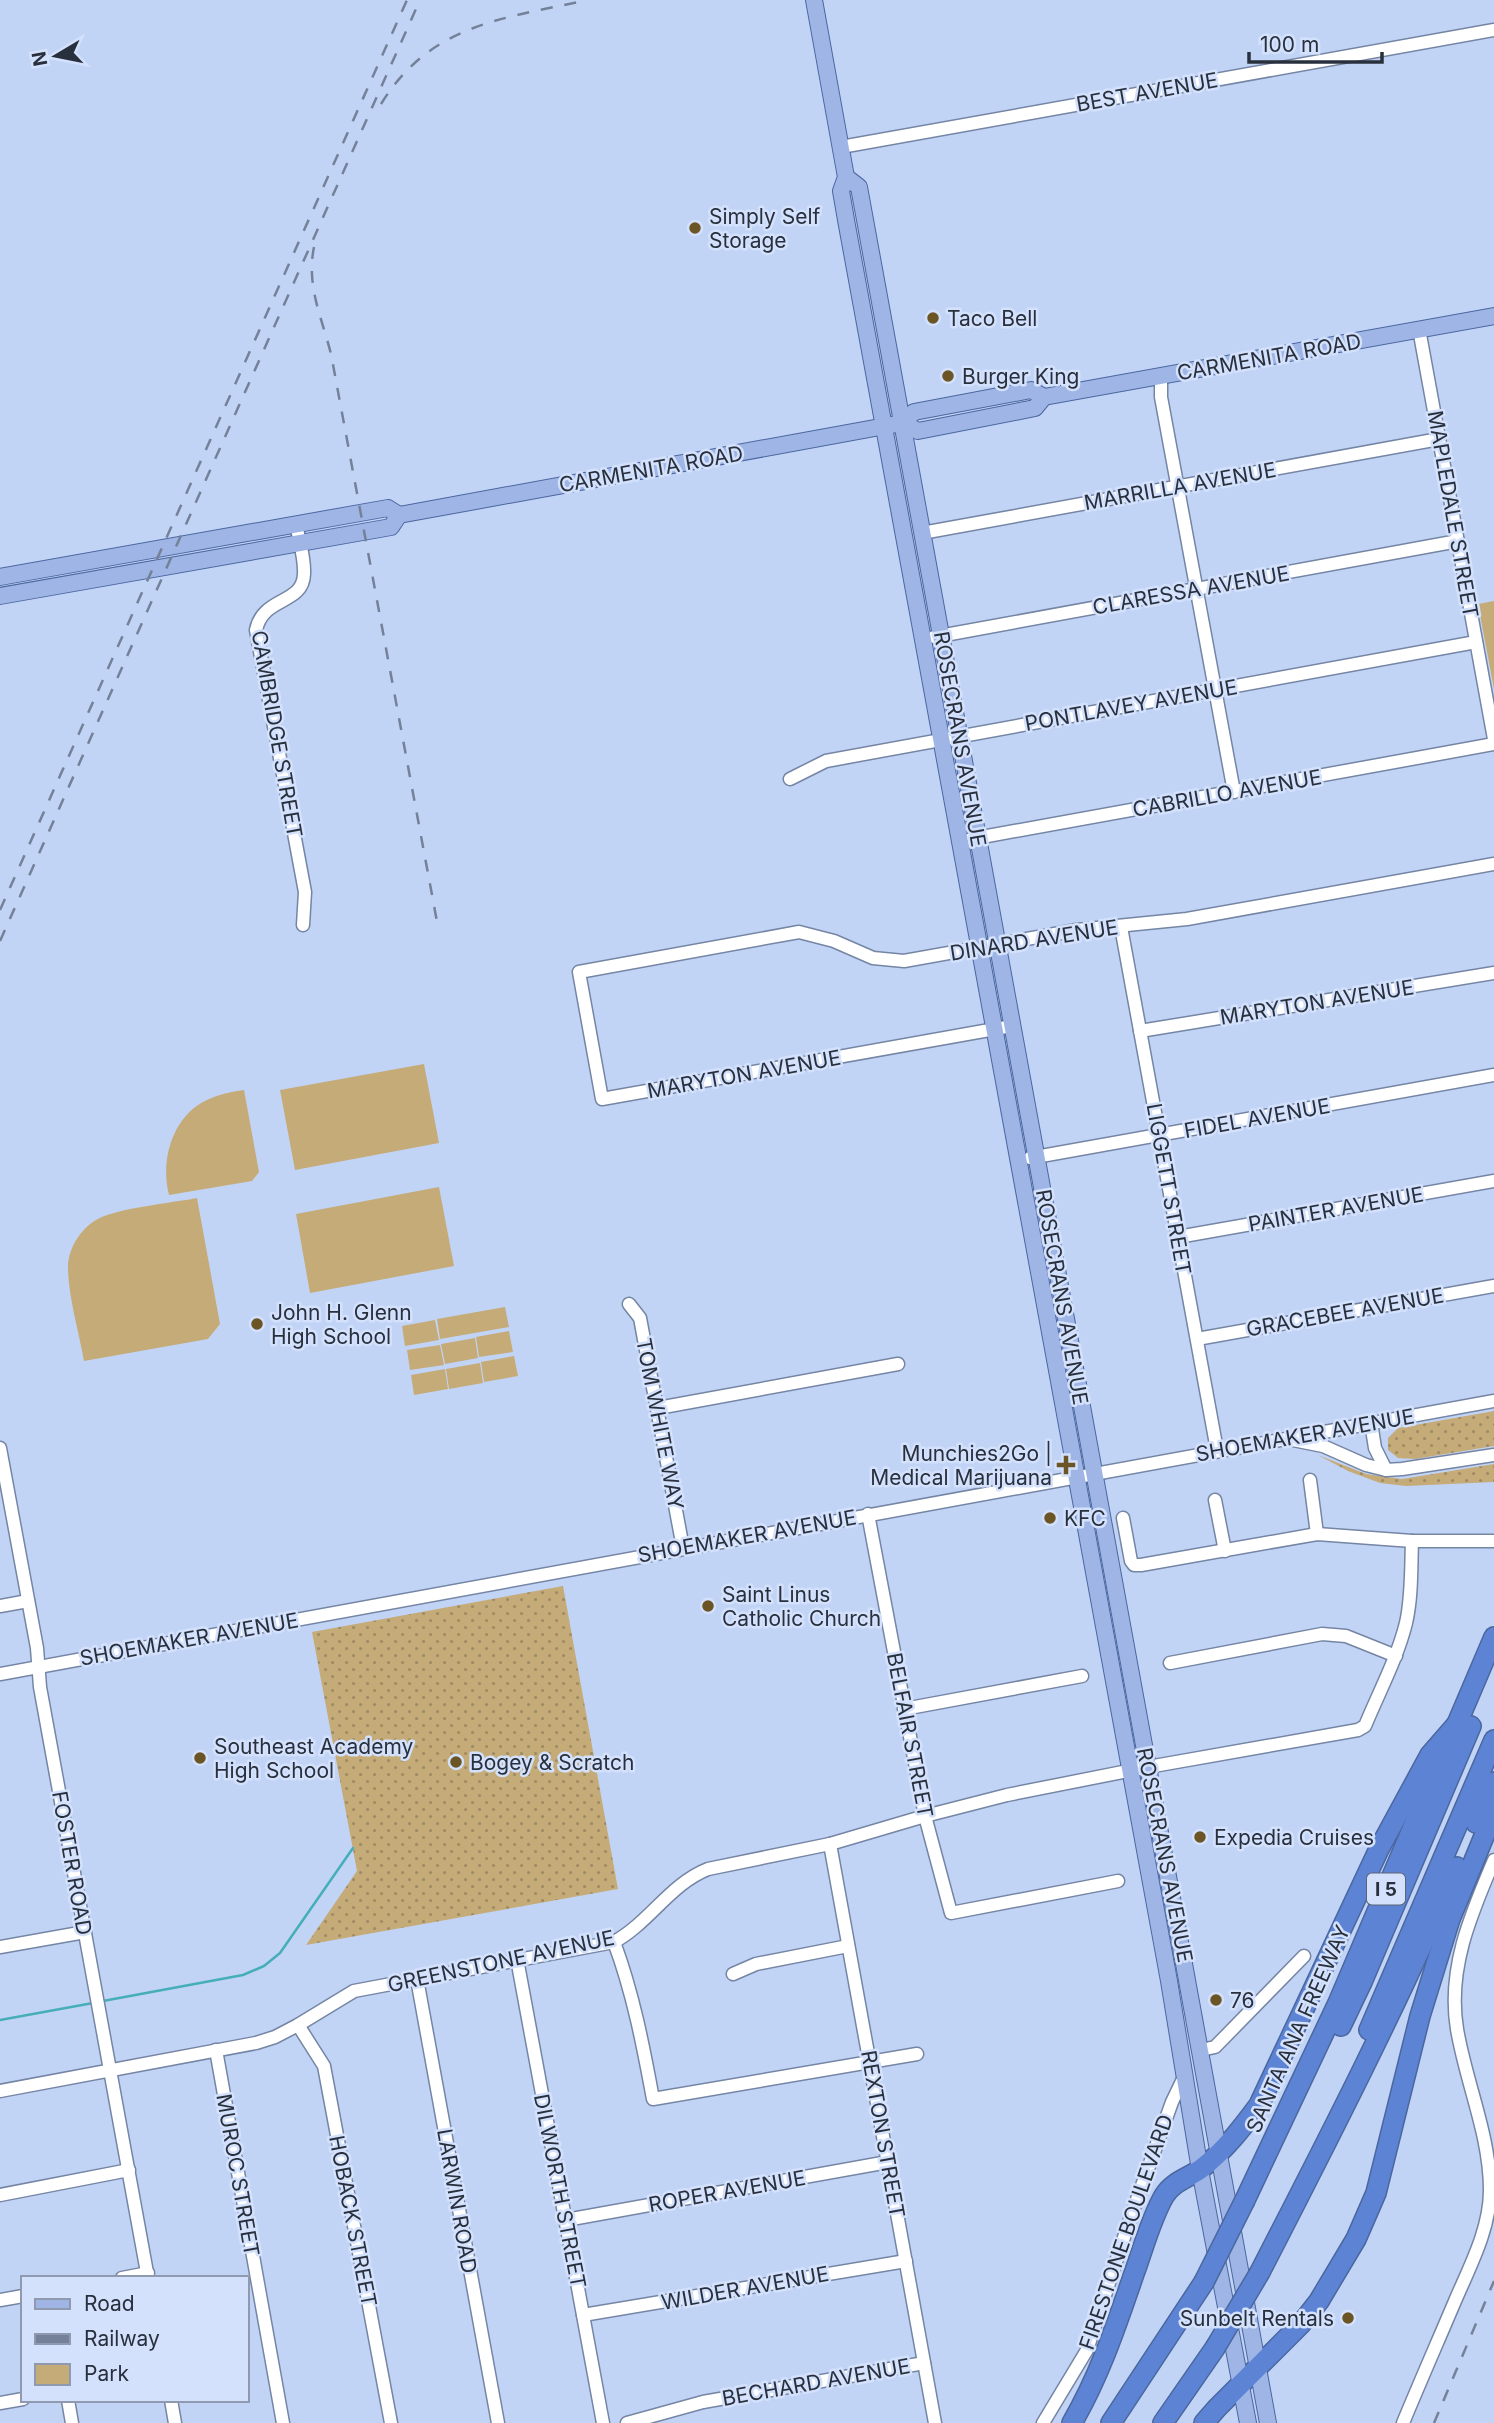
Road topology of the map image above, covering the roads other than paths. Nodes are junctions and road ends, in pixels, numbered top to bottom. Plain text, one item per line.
1 (814, 0) edge
2 (1494, 30) edge
3 (841, 147) junction
4 (846, 177) junction
5 (864, 216) junction
6 (846, 220) junction
7 (1494, 316) edge
8 (1419, 330) junction
9 (1161, 377) junction
10 (902, 422) junction
11 (884, 426) junction
12 (1439, 439) junction
13 (1177, 486) junction
14 (399, 515) junction
15 (296, 524) junction
16 (922, 533) junction
17 (1458, 541) junction
18 (299, 544) junction
19 (0, 576) edge
20 (1196, 589) junction
21 (0, 596) edge
22 (941, 635) junction
23 (923, 639) junction
24 (1476, 642) junction
25 (1215, 690) junction
26 (959, 736) junction
27 (942, 739) junction
28 (1494, 739) edge
29 (1494, 744) edge
30 (790, 779) dead end
31 (1234, 792) junction
32 (978, 838) junction
33 (961, 841) junction
34 (1494, 864) edge
35 (303, 925) dead end
36 (1121, 927) junction
37 (997, 944) junction
38 (980, 947) junction
39 (579, 972) joint
40 (1494, 973) edge
41 (1012, 1026) junction
42 (995, 1030) junction
43 (1140, 1031) junction
44 (1494, 1075) edge
45 (1159, 1136) junction
46 (1036, 1157) junction
47 (1019, 1160) junction
48 (1494, 1181) edge
49 (1178, 1237) junction
50 (1494, 1286) edge
51 (629, 1304) dead end
52 (1197, 1339) junction
53 (1070, 1341) junction
54 (1052, 1342) junction
55 (898, 1364) dead end
56 (1494, 1401) edge
57 (658, 1408) junction
58 (1371, 1423) junction
59 (1286, 1438) junction
60 (0, 1448) edge
61 (1217, 1450) junction
62 (1494, 1455) edge
63 (1386, 1470) junction
64 (1094, 1473) junction
65 (1077, 1476) junction
66 (1310, 1480) dead end
67 (1215, 1500) dead end
68 (868, 1514) junction
69 (1123, 1518) dead end
70 (1317, 1534) junction
71 (1412, 1541) junction
72 (1494, 1541) edge
73 (683, 1548) junction
74 (1225, 1551) junction
75 (28, 1601) junction
76 (0, 1606) edge
77 (1494, 1637) edge
78 (1396, 1656) junction
79 (1171, 1663) dead end
80 (37, 1667) junction
81 (1494, 1671) edge
82 (0, 1674) edge
83 (1082, 1676) dead end
84 (904, 1709) junction
85 (1457, 1724) junction
86 (1494, 1740) edge
87 (1148, 1767) junction
88 (1130, 1771) junction
89 (1494, 1782) edge
90 (1494, 1812) edge
91 (925, 1816) junction
92 (830, 1844) junction
93 (1494, 1860) edge
94 (1166, 1861) junction
95 (1147, 1865) junction
96 (1118, 1881) dead end
97 (1173, 1901) junction
98 (1155, 1905) junction
99 (85, 1932) junction
100 (614, 1942) junction
101 (848, 1946) junction
102 (0, 1947) edge
103 (1182, 1947) junction
104 (1164, 1951) junction
105 (1304, 1956) dead end
106 (517, 1959) junction
107 (733, 1974) dead end
108 (417, 1979) junction
109 (298, 2025) junction
110 (216, 2050) junction
111 (1202, 2050) junction
112 (917, 2054) dead end
113 (1314, 2054) junction
114 (870, 2062) junction
115 (1366, 2065) junction
116 (110, 2071) junction
117 (1185, 2075) junction
118 (0, 2091) edge
119 (1220, 2152) junction
120 (888, 2162) junction
121 (129, 2170) junction
122 (1200, 2170) junction
123 (0, 2195) edge
124 (566, 2220) junction
125 (906, 2261) junction
126 (148, 2275) edge
127 (21, 2296) edge
128 (0, 2300) edge
129 (583, 2315) junction
130 (924, 2363) junction
131 (1258, 2366) junction
132 (1241, 2385) junction
133 (21, 2399) edge
134 (68, 2402) edge
135 (171, 2402) edge
136 (0, 2403) edge
137 (72, 2423) edge
138 (175, 2423) edge
139 (283, 2423) edge
140 (391, 2423) edge
141 (498, 2423) edge
142 (603, 2423) edge
143 (627, 2423) edge
144 (935, 2423) edge
145 (1043, 2423) edge
146 (1072, 2423) edge
147 (1111, 2423) edge
148 (1163, 2423) edge
149 (1205, 2423) edge
150 (1248, 2423) edge
151 (1268, 2423) edge
152 (1403, 2423) edge

1 - 3 main road, ROSECRANS AVENUE
2 - 3 street, BEST AVENUE
3 - 4 main road, ROSECRANS AVENUE
4 - 5 main road, ROSECRANS AVENUE
4 - 6 main road, ROSECRANS AVENUE
5 - 6 main road
5 - 10 main road, ROSECRANS AVENUE
6 - 11 main road, ROSECRANS AVENUE
7 - 8 main road, CARMENITA ROAD
8 - 9 main road, CARMENITA ROAD
8 - 12 street, MAPLEDALE STREET
9 - 10 main road, CARMENITA ROAD
9 - 13 street
10 - 11 main road, CARMENITA ROAD
10 - 16 main road, ROSECRANS AVENUE
11 - 14 main road, CARMENITA ROAD
11 - 23 main road, ROSECRANS AVENUE
12 - 13 street, MARRILLA AVENUE
12 - 17 street, MAPLEDALE STREET
13 - 16 street, MARRILLA AVENUE
13 - 20 street
14 - 15 main road, CARMENITA ROAD
14 - 18 main road, CARMENITA ROAD
15 - 18 street, CAMBRIDGE STREET
15 - 19 main road, CARMENITA ROAD
16 - 22 main road, ROSECRANS AVENUE
17 - 20 street, CLARESSA AVENUE
17 - 24 street, MAPLEDALE STREET
18 - 21 main road, CARMENITA ROAD
18 - 35 street, CAMBRIDGE STREET
20 - 22 street, CLARESSA AVENUE
20 - 25 street
22 - 23 street, CLARESSA AVENUE
22 - 26 main road, ROSECRANS AVENUE
23 - 27 main road, ROSECRANS AVENUE
24 - 25 street, PONTLAVEY AVENUE
24 - 28 street, MAPLEDALE STREET
25 - 26 street, PONTLAVEY AVENUE
25 - 31 street
26 - 27 street, PONTLAVEY AVENUE
26 - 32 main road, ROSECRANS AVENUE
27 - 30 street, PONTLAVEY AVENUE
27 - 33 main road, ROSECRANS AVENUE
29 - 31 street, CABRILLO AVENUE
31 - 32 street, CABRILLO AVENUE
32 - 33 street, CABRILLO AVENUE
32 - 37 main road, ROSECRANS AVENUE
33 - 38 main road, ROSECRANS AVENUE
34 - 36 street, DINARD AVENUE
36 - 37 street, DINARD AVENUE
36 - 43 street, LIGGETT STREET
37 - 38 street, DINARD AVENUE
37 - 41 main road, ROSECRANS AVENUE
38 - 39 street, DINARD AVENUE
38 - 42 main road, ROSECRANS AVENUE
39 - 42 street, MARYTON AVENUE
40 - 43 street, MARYTON AVENUE
41 - 42 street, MARYTON AVENUE
41 - 46 main road, ROSECRANS AVENUE
42 - 47 main road, ROSECRANS AVENUE
43 - 45 street, LIGGETT STREET
44 - 45 street, FIDEL AVENUE
45 - 46 street, FIDEL AVENUE
45 - 49 street, LIGGETT STREET
46 - 47 street, FIDEL AVENUE
46 - 53 main road, ROSECRANS AVENUE
47 - 54 main road, ROSECRANS AVENUE
48 - 49 street, PAINTER AVENUE
49 - 52 street, LIGGETT STREET
50 - 52 street, GRACEBEE AVENUE
51 - 57 street, TOM WHITE WAY
52 - 61 street, LIGGETT STREET
53 - 54 main road
53 - 64 main road, ROSECRANS AVENUE
54 - 65 main road, ROSECRANS AVENUE
55 - 57 street
56 - 58 street, SHOEMAKER AVENUE
57 - 73 street, TOM WHITE WAY
58 - 59 street, SHOEMAKER AVENUE
58 - 63 street
59 - 61 street, SHOEMAKER AVENUE
59 - 63 street
60 - 75 street, FOSTER ROAD
61 - 64 street, SHOEMAKER AVENUE
62 - 63 street
64 - 65 street, SHOEMAKER AVENUE
64 - 87 main road, ROSECRANS AVENUE
65 - 68 street, SHOEMAKER AVENUE
65 - 88 main road, ROSECRANS AVENUE
66 - 70 street
67 - 74 street
68 - 73 street, SHOEMAKER AVENUE
68 - 84 street, BELFAIR STREET
69 - 74 street
70 - 71 street
70 - 74 street
71 - 72 street
71 - 78 street
73 - 80 street, SHOEMAKER AVENUE
75 - 76 street
75 - 80 street, FOSTER ROAD
77 - 85 highway, SANTA ANA FREEWAY / I 5
78 - 79 street
78 - 87 street, GREENSTONE AVENUE
80 - 82 street, SHOEMAKER AVENUE
80 - 99 street, FOSTER ROAD
81 - 113 highway
83 - 84 street
84 - 91 street, BELFAIR STREET
85 - 113 highway, SANTA ANA FREEWAY / I 5
85 - 119 highway
86 - 115 highway
87 - 88 street, GREENSTONE AVENUE
87 - 94 main road, ROSECRANS AVENUE
88 - 91 street, GREENSTONE AVENUE
88 - 95 main road, ROSECRANS AVENUE
89 - 115 highway
90 - 131 highway
91 - 92 street, GREENSTONE AVENUE
91 - 96 street, BELFAIR STREET
92 - 100 street, GREENSTONE AVENUE
92 - 101 street, REXTON STREET
93 - 152 street
94 - 95 main road
94 - 97 main road, ROSECRANS AVENUE
95 - 98 main road, ROSECRANS AVENUE
97 - 98 main road
97 - 103 main road, ROSECRANS AVENUE
98 - 104 main road, ROSECRANS AVENUE
99 - 102 street
99 - 116 street, FOSTER ROAD
100 - 106 street, GREENSTONE AVENUE
100 - 114 street
101 - 107 street
101 - 114 street, REXTON STREET
103 - 104 main road
103 - 111 main road, ROSECRANS AVENUE
104 - 117 main road, ROSECRANS AVENUE
105 - 111 street
106 - 108 street, GREENSTONE AVENUE
106 - 124 street, DILWORTH STREET
108 - 109 street, GREENSTONE AVENUE
108 - 141 street, LARWIN ROAD
109 - 110 street, GREENSTONE AVENUE
109 - 140 street, HOBACK STREET
110 - 116 street, GREENSTONE AVENUE
110 - 139 street, MUROC STREET
111 - 119 main road, ROSECRANS AVENUE
112 - 114 street
113 - 147 highway, SANTA ANA FREEWAY / I 5, bridge
114 - 120 street, REXTON STREET
115 - 148 highway, bridge
116 - 118 street, GREENSTONE AVENUE
116 - 121 street, FOSTER ROAD
117 - 122 main road, ROSECRANS AVENUE
117 - 145 street, FIRESTONE BOULEVARD
119 - 122 highway
119 - 131 main road, ROSECRANS AVENUE
120 - 124 street, ROPER AVENUE
120 - 125 street, REXTON STREET
121 - 123 street
121 - 126 street, FOSTER ROAD
122 - 132 main road, ROSECRANS AVENUE
122 - 146 highway
124 - 129 street, DILWORTH STREET
125 - 129 street, WILDER AVENUE
125 - 130 street, REXTON STREET
127 - 128 street
129 - 142 street, DILWORTH STREET
130 - 143 street, BECHARD AVENUE
130 - 144 street, REXTON STREET
131 - 132 highway
131 - 151 main road, ROSECRANS AVENUE
132 - 149 highway
132 - 150 main road, ROSECRANS AVENUE
133 - 136 street
134 - 137 street
135 - 138 street

